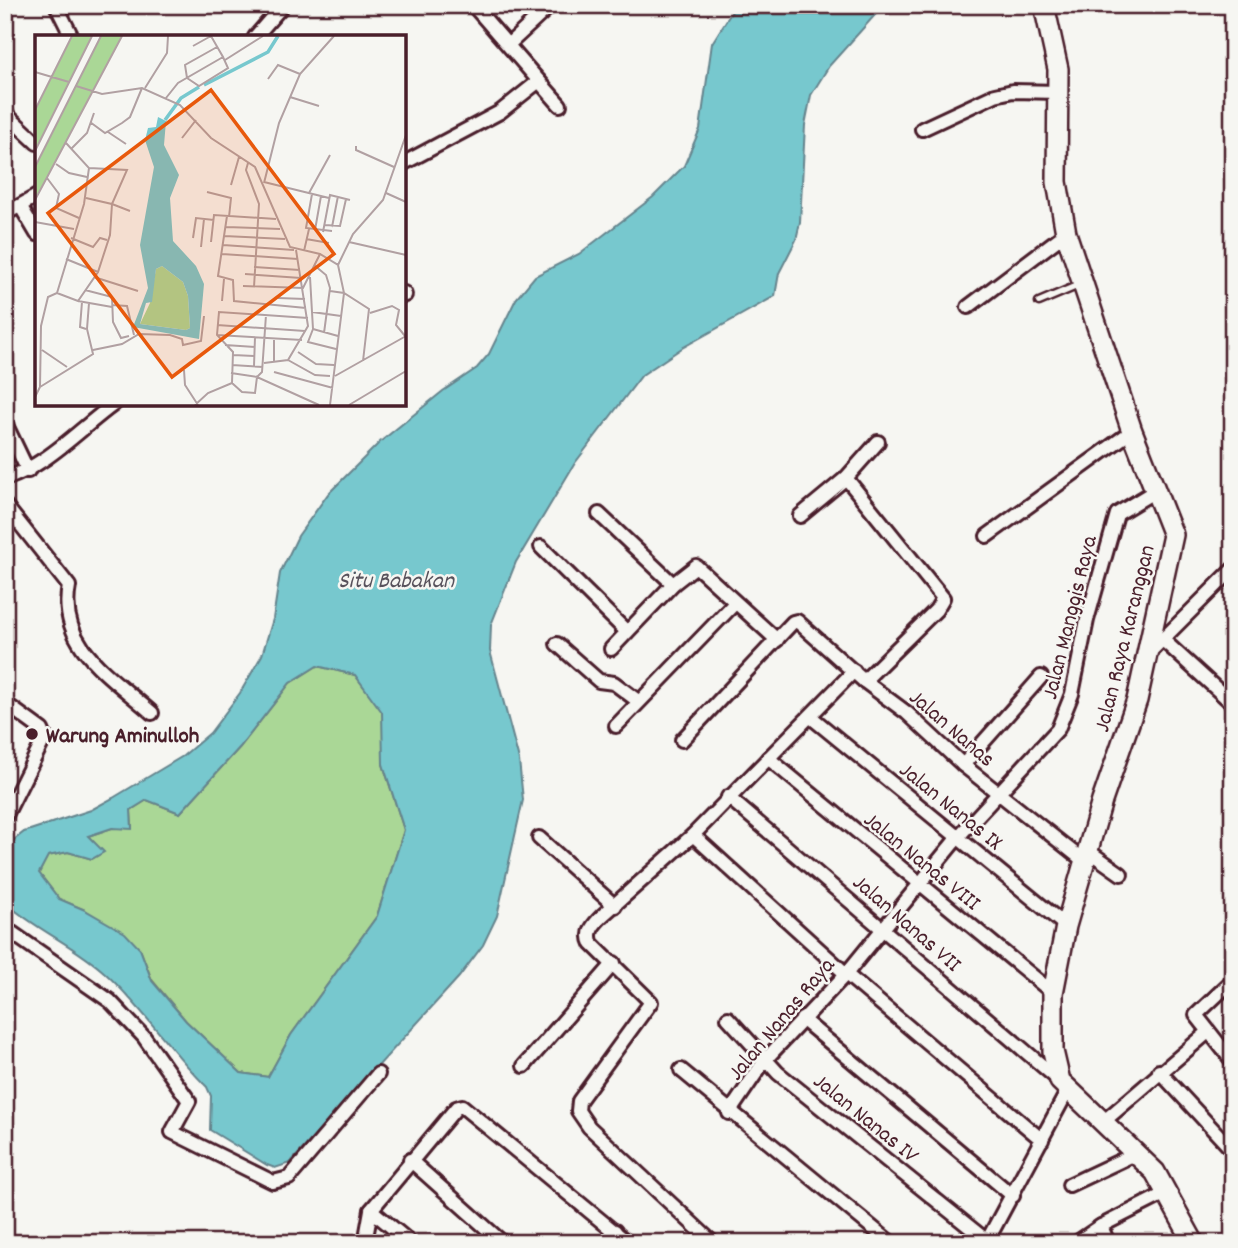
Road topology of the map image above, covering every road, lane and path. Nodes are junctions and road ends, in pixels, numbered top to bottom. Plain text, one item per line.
1 (56, 5) edge
2 (283, 5) edge
3 (473, 5) edge
4 (551, 5) edge
5 (1044, 5) edge
6 (71, 35) edge
7 (257, 35) edge
8 (509, 44) junction
9 (539, 81) junction
10 (1059, 92) junction
11 (560, 105) dead end
12 (5, 113) edge
13 (922, 129) dead end
14 (35, 141) edge
15 (406, 162) edge
16 (35, 197) edge
17 (21, 207) junction
18 (5, 214) edge
19 (35, 231) edge
20 (1066, 233) junction
21 (1080, 284) junction
22 (1039, 302) dead end
23 (968, 307) dead end
24 (112, 406) edge
25 (5, 423) edge
26 (1132, 431) junction
27 (878, 442) dead end
28 (28, 471) junction
29 (846, 478) junction
30 (5, 479) edge
31 (1156, 491) junction
32 (5, 505) edge
33 (599, 514) dead end
34 (800, 516) dead end
35 (986, 536) dead end
36 (541, 547) dead end
37 (1233, 569) edge
38 (673, 584) junction
39 (735, 603) junction
40 (627, 632) junction
41 (777, 640) junction
42 (557, 644) dead end
43 (1156, 647) junction
44 (611, 649) dead end
45 (854, 671) junction
46 (1041, 677) dead end
47 (864, 681) junction
48 (638, 701) junction
49 (5, 704) edge
50 (1233, 704) edge
51 (152, 713) dead end
52 (811, 717) junction
53 (616, 726) dead end
54 (682, 740) dead end
55 (768, 758) junction
56 (963, 765) junction
57 (997, 793) junction
58 (728, 797) junction
59 (5, 817) edge
60 (694, 835) junction
61 (958, 836) junction
62 (539, 838) dead end
63 (1085, 856) junction
64 (1121, 873) dead end
65 (918, 884) junction
66 (615, 906) junction
67 (1066, 926) junction
68 (5, 928) edge
69 (883, 928) junction
70 (614, 963) junction
71 (846, 974) junction
72 (1233, 980) edge
73 (1053, 993) junction
74 (728, 1018) dead end
75 (802, 1018) junction
76 (1207, 1033) junction
77 (765, 1060) junction
78 (1232, 1060) edge
79 (524, 1066) dead end
80 (681, 1070) dead end
81 (1159, 1071) junction
82 (378, 1074) dead end
83 (1064, 1085) junction
84 (729, 1113) junction
85 (1102, 1122) junction
86 (1042, 1140) junction
87 (1233, 1151) edge
88 (1137, 1153) junction
89 (410, 1160) junction
90 (1069, 1185) dead end
91 (1168, 1192) junction
92 (1013, 1196) junction
93 (371, 1210) junction
94 (1101, 1226) junction
95 (615, 1231) junction
96 (987, 1242) edge
97 (365, 1243) edge
98 (411, 1243) edge
99 (503, 1243) edge
100 (606, 1243) edge
101 (628, 1243) edge
102 (713, 1243) edge
103 (891, 1243) edge
104 (1076, 1243) edge
105 (1108, 1243) edge
106 (1194, 1243) edge

1 - 6 street
2 - 7 street
3 - 8 street
4 - 8 street
5 - 10 street, Jalan Raya Karanggan
8 - 9 street
9 - 11 street
9 - 15 street
10 - 13 street
10 - 20 street, Jalan Raya Karanggan
12 - 14 street
16 - 17 street
17 - 18 street
17 - 19 street
20 - 21 street, Jalan Raya Karanggan
20 - 23 street
21 - 22 lane
21 - 26 street, Jalan Raya Karanggan
24 - 28 street
25 - 28 street
26 - 31 street, Jalan Raya Karanggan
26 - 35 street
27 - 29 street
28 - 30 street
29 - 34 street
29 - 47 street
31 - 43 street, Jalan Raya Karanggan
31 - 57 street, Jalan Manggis Raya
32 - 51 street
33 - 38 street
36 - 40 street
37 - 43 street
38 - 39 street
38 - 40 street
39 - 41 street
39 - 48 street
40 - 44 street
41 - 45 street, Jalan Nanas
41 - 54 street
42 - 48 street
43 - 50 street
43 - 63 street, Jalan Raya Karanggan
45 - 47 street, Jalan Nanas
45 - 52 street
46 - 56 street
47 - 56 street, Jalan Nanas
48 - 53 street
49 - 59 street
52 - 55 street
52 - 61 street, Jalan Nanas IX
55 - 58 street
55 - 65 street, Jalan Nanas VIII
56 - 57 street, Jalan Nanas
57 - 61 street, Jalan Nanas Raya
57 - 63 street, Jalan Nanas
58 - 60 street
58 - 69 street, Jalan Nanas VII
60 - 66 street
60 - 71 street
61 - 65 street, Jalan Nanas Raya
61 - 67 street, Jalan Nanas IX
62 - 66 street
63 - 64 street, Jalan Nanas
63 - 67 street, Jalan Raya Karanggan
65 - 69 street, Jalan Nanas Raya
65 - 73 street, Jalan Nanas VIII
66 - 70 street
67 - 73 street, Jalan Raya Karanggan
68 - 82 street
69 - 71 street, Jalan Nanas Raya
69 - 83 street, Jalan Nanas VII
70 - 79 street
70 - 102 street
71 - 75 street, Jalan Nanas Raya
71 - 86 street
72 - 76 street
73 - 83 street, Jalan Raya Karanggan
74 - 77 street, Jalan Nanas IV
75 - 77 street, Jalan Nanas Raya
75 - 92 street
76 - 78 street
76 - 81 street
77 - 84 street, Jalan Nanas Raya
77 - 96 street, Jalan Nanas IV
80 - 84 street
81 - 85 street
81 - 87 street
83 - 85 street
83 - 86 street
84 - 103 street, Jalan Nanas Raya
85 - 88 street
86 - 92 street
88 - 90 street
88 - 91 street
89 - 93 street
89 - 95 street
89 - 99 street
91 - 94 street
91 - 106 street
92 - 96 street
93 - 97 street
93 - 98 street
94 - 104 street
94 - 105 street
95 - 100 street
95 - 101 street

